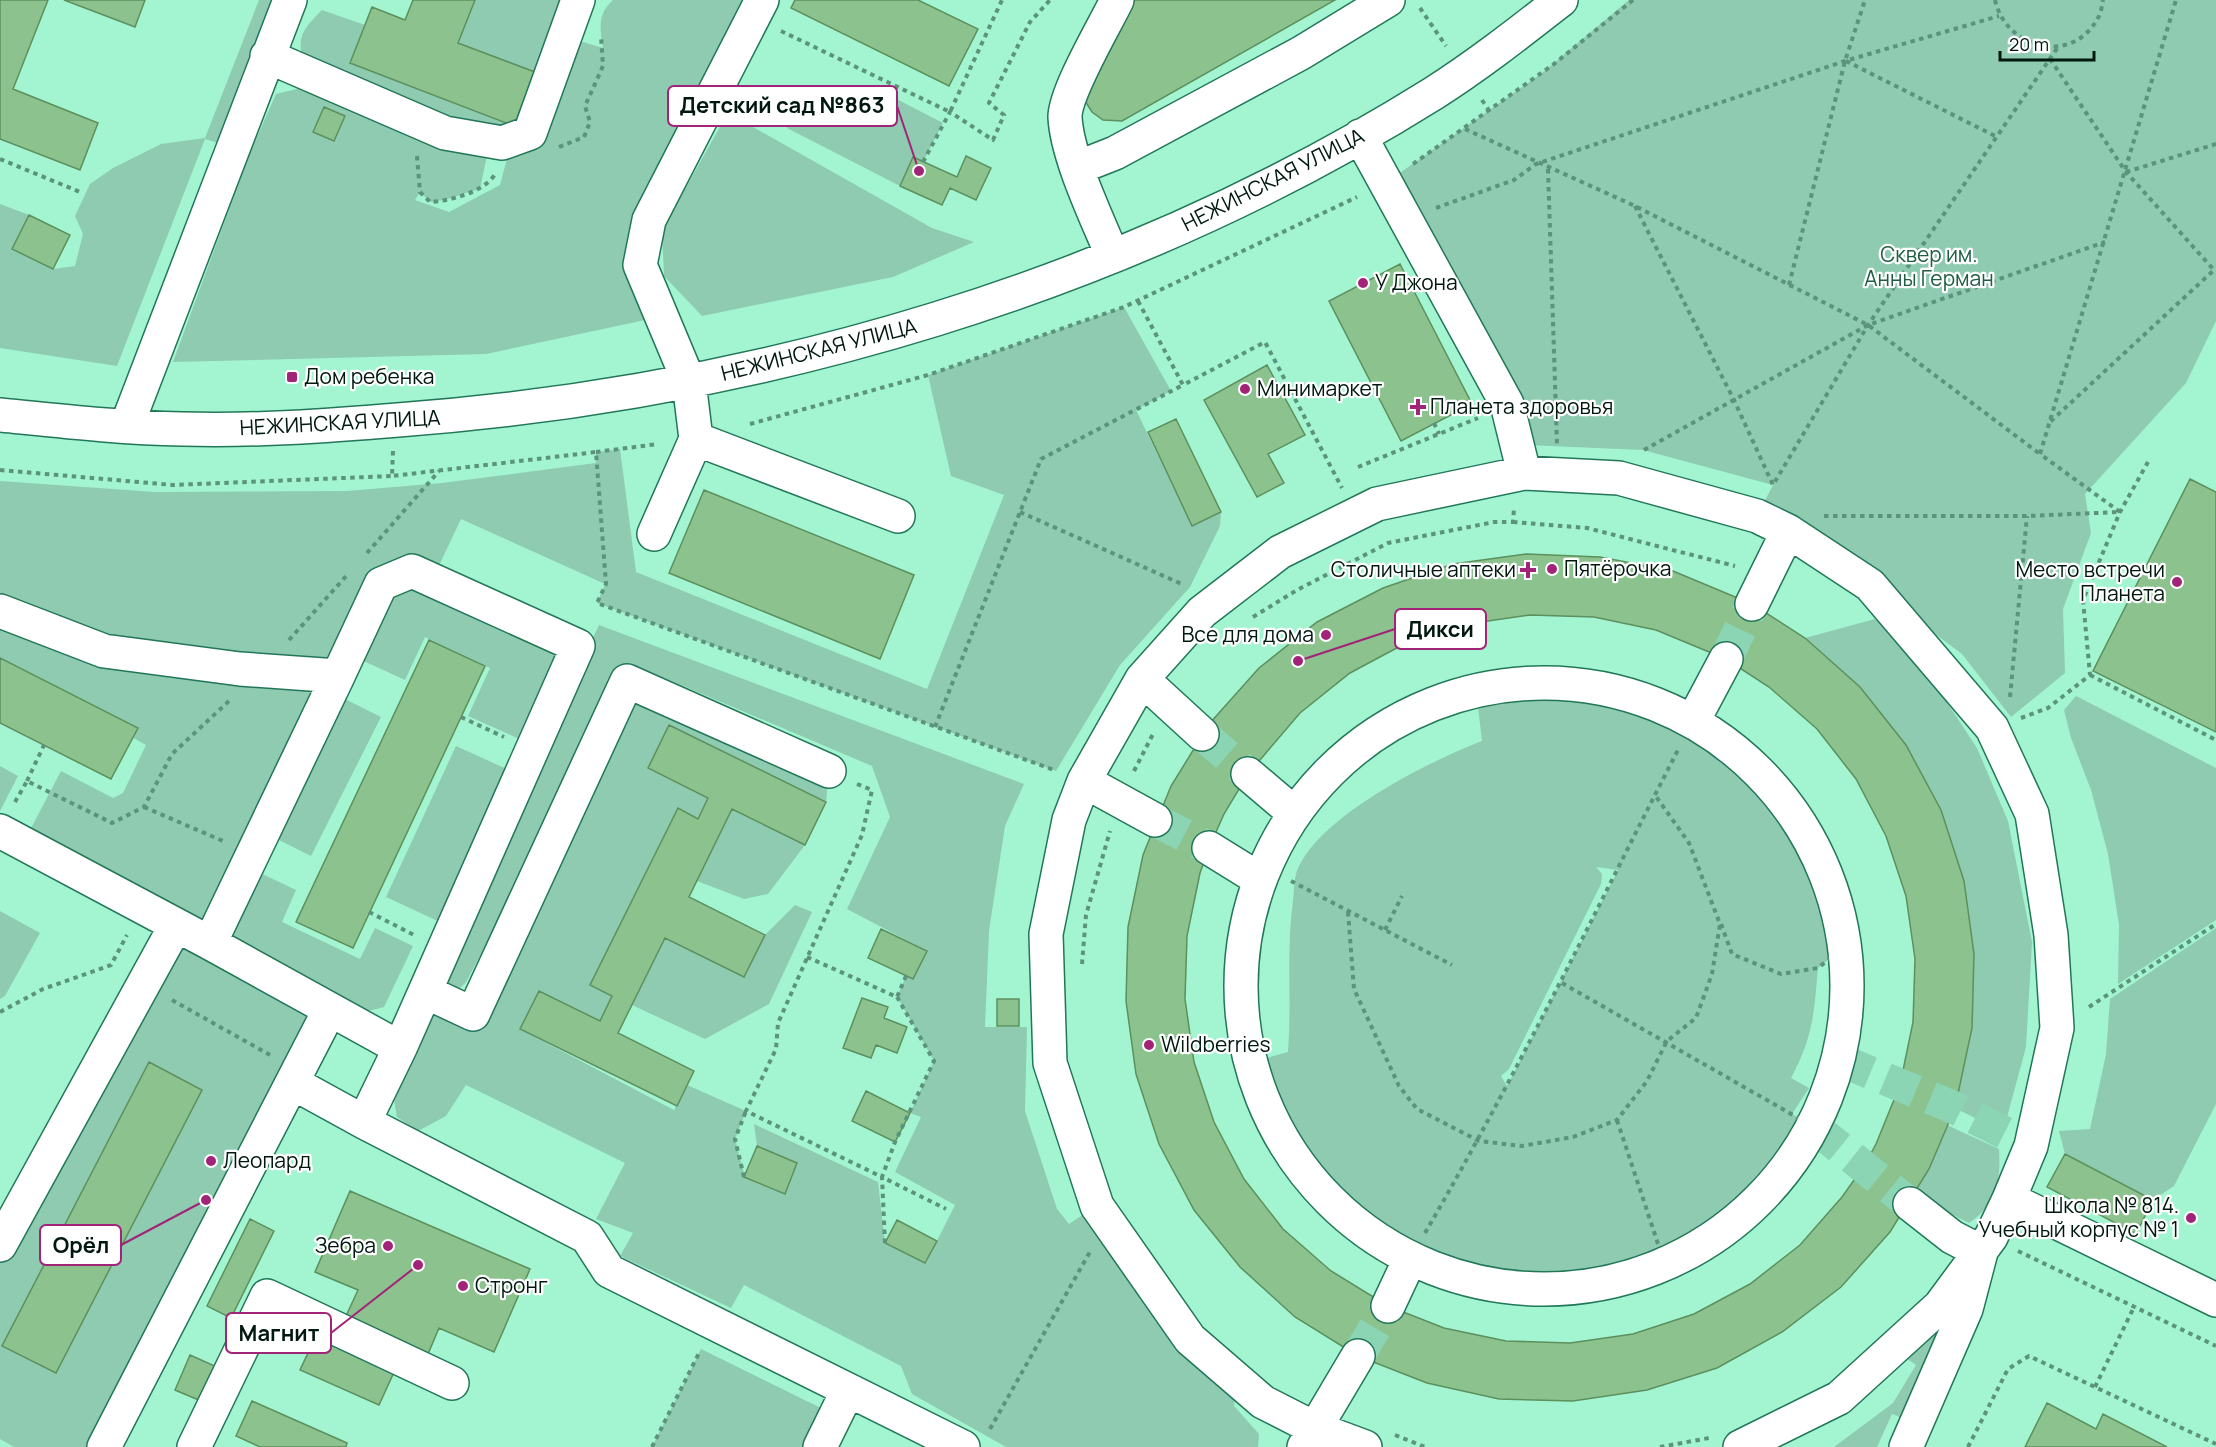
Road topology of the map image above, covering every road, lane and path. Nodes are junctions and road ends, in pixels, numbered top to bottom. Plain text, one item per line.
1 (290, 0) edge
2 (578, 0) edge
3 (1002, 0) edge
4 (1050, 0) edge
5 (1117, 0) edge
6 (1388, 0) edge
7 (1561, 0) edge
8 (1633, 0) edge
9 (1865, 0) edge
10 (1995, 0) edge
11 (2103, 0) edge
12 (2176, 0) edge
13 (758, 9) edge
14 (1999, 16) junction
15 (2058, 47) junction
16 (267, 56) junction
17 (2050, 59) junction
18 (1845, 61) junction
19 (950, 112) junction
20 (414, 120) junction
21 (1465, 129) junction
22 (1360, 136) junction
23 (1997, 137) junction
24 (502, 143) junction
25 (2216, 144) edge
26 (0, 159) edge
27 (922, 162) dead end
28 (1536, 164) junction
29 (1077, 168) junction
30 (1548, 169) junction
31 (2126, 172) junction
32 (1387, 182) junction
33 (80, 192) dead end
34 (1635, 206) junction
35 (1407, 219) junction
36 (2105, 242) junction
37 (1112, 255) junction
38 (2215, 270) edge
39 (1789, 285) junction
40 (1138, 301) junction
41 (1868, 325) junction
42 (689, 382) junction
43 (1183, 386) junction
44 (1734, 400) junction
45 (0, 415) edge
46 (1480, 417) dead end
47 (393, 421) junction
48 (2049, 422) junction
49 (1434, 423) dead end
50 (127, 425) junction
51 (1439, 434) junction
52 (696, 439) junction
53 (1643, 450) dead end
54 (596, 452) junction
55 (2040, 454) junction
56 (2148, 462) dead end
57 (1358, 467) dead end
58 (0, 470) edge
59 (1524, 473) junction
60 (1558, 474) junction
61 (392, 476) junction
62 (1514, 504) dead end
63 (1020, 512) junction
64 (2120, 512) junction
65 (1356, 514) junction
66 (898, 516) dead end
67 (2027, 516) junction
68 (1513, 522) junction
69 (1788, 531) junction
70 (654, 534) dead end
71 (1767, 574) junction
72 (1752, 604) tunnel mouth
73 (0, 611) edge
74 (1202, 612) junction
75 (1251, 618) dead end
76 (1726, 659) tunnel mouth
77 (2090, 675) junction
78 (338, 676) junction
79 (1142, 679) junction
80 (1169, 704) junction
81 (461, 717) dead end
82 (1693, 721) junction
83 (2000, 725) junction
84 (935, 727) junction
85 (1202, 734) tunnel mouth
86 (2216, 740) edge
87 (45, 745) dead end
88 (532, 750) junction
89 (829, 771) joint
90 (1248, 774) tunnel mouth
91 (27, 781) dead end
92 (1084, 781) junction
93 (1655, 795) junction
94 (1119, 800) junction
95 (144, 807) dead end
96 (1294, 813) junction
97 (1155, 820) tunnel mouth
98 (0, 831) edge
99 (1209, 848) tunnel mouth
100 (253, 854) junction
101 (1262, 873) junction
102 (1402, 896) dead end
103 (142, 907) junction
104 (369, 912) dead end
105 (1348, 912) junction
106 (1720, 924) junction
107 (2216, 924) edge
108 (176, 925) junction
109 (1385, 930) junction
110 (210, 943) junction
111 (1846, 945) junction
112 (444, 951) junction
113 (807, 957) junction
114 (111, 965) junction
115 (1452, 965) dead end
116 (1081, 974) dead end
117 (906, 976) dead end
118 (1562, 983) junction
119 (144, 984) junction
120 (426, 992) junction
121 (897, 997) junction
122 (329, 1011) junction
123 (0, 1012) edge
124 (2056, 1028) junction
125 (1667, 1041) junction
126 (399, 1048) junction
127 (296, 1077) junction
128 (746, 1111) junction
129 (1617, 1120) junction
130 (364, 1122) junction
131 (1814, 1127) junction
132 (1479, 1141) junction
133 (744, 1177) dead end
134 (882, 1178) junction
135 (2009, 1199) junction
136 (1910, 1204) tunnel mouth
137 (946, 1209) dead end
138 (1114, 1230) junction
139 (885, 1243) dead end
140 (0, 1245) edge
141 (1986, 1245) junction
142 (1410, 1259) junction
143 (1665, 1265) junction
144 (2216, 1300) edge
145 (2135, 1305) junction
146 (1388, 1306) tunnel mouth
147 (2216, 1346) edge
148 (701, 1349) dead end
149 (1358, 1356) tunnel mouth
150 (452, 1383) dead end
151 (2096, 1387) junction
152 (848, 1390) junction
153 (1309, 1438) edge
154 (1728, 1441) edge
155 (974, 1442) edge
156 (2216, 1444) edge
157 (104, 1447) edge
158 (194, 1447) edge
159 (652, 1447) edge
160 (820, 1447) edge
161 (1365, 1447) edge
162 (1660, 1447) edge
163 (1906, 1447) edge
164 (1968, 1447) edge

1 - 16 street
2 - 24 street
3 - 19 path
4 - 19 path
5 - 29 street
6 - 29 street
7 - 22 street, НЕЖИНСКАЯ УЛИЦА
8 - 21 path
9 - 18 path
10 - 14 path
11 - 15 path
12 - 31 path
13 - 19 path
13 - 42 street
14 - 15 path
14 - 18 path
15 - 17 path
16 - 20 street
16 - 50 street
17 - 23 path
17 - 31 path
18 - 23 path
18 - 28 path
18 - 39 path
19 - 27 path
20 - 24 street
20 - 24 path
21 - 28 path
21 - 32 path
22 - 32 street
22 - 37 street, НЕЖИНСКАЯ УЛИЦА
23 - 41 path
25 - 31 path
26 - 33 path
28 - 30 path
28 - 35 path
29 - 37 street
30 - 34 path
30 - 60 path
31 - 36 path
31 - 38 path
32 - 35 street
32 - 40 path
34 - 39 path
34 - 44 path
35 - 59 street
36 - 41 path
36 - 48 path
37 - 42 street, НЕЖИНСКАЯ УЛИЦА
38 - 48 path
39 - 41 path
40 - 43 path
40 - 52 path
41 - 44 path
41 - 44 path
41 - 55 path
42 - 47 street, НЕЖИНСКАЯ УЛИЦА
42 - 52 street
43 - 63 path
43 - 65 path
44 - 53 path
45 - 50 street, НЕЖИНСКАЯ УЛИЦА
46 - 51 path
47 - 50 street, НЕЖИНСКАЯ УЛИЦА
47 - 61 path
48 - 55 path
49 - 51 path
51 - 57 path
52 - 54 path
52 - 66 street
52 - 70 street
54 - 61 path
54 - 84 path
55 - 64 path
56 - 64 path
58 - 61 path
59 - 60 street
59 - 65 street
60 - 69 street
62 - 68 path
63 - 74 path
63 - 84 path
64 - 67 path
64 - 77 path
65 - 74 street
67 - 69 path
67 - 83 path
68 - 71 path
68 - 75 path
69 - 71 street
69 - 83 street
71 - 72 street
73 - 78 street
74 - 79 street
76 - 82 street
77 - 83 path
77 - 86 path
78 - 88 street
78 - 100 street
79 - 80 street
79 - 92 street
80 - 85 street
80 - 94 path
81 - 88 path
82 - 93 path
82 - 96 street
82 - 111 street
83 - 124 street
84 - 92 path
87 - 91 path
88 - 112 street
89 - 113 path
89 - 120 street
90 - 96 street
92 - 94 street
92 - 138 street
93 - 106 path
93 - 118 path
94 - 97 street
94 - 116 path
95 - 100 path
96 - 101 street
98 - 103 street
99 - 101 street
100 - 110 street
101 - 105 path
101 - 142 street
102 - 109 path
103 - 108 street
103 - 114 path
104 - 112 path
105 - 109 path
105 - 132 path
106 - 111 path
106 - 125 path
107 - 124 path
108 - 110 street
108 - 119 street
109 - 115 path
110 - 122 street
111 - 131 street
112 - 120 street
113 - 121 path
113 - 128 path
114 - 119 path
114 - 123 path
117 - 121 path
118 - 125 path
118 - 132 path
119 - 127 path
119 - 140 street
120 - 126 street
121 - 134 path
122 - 126 street
122 - 127 street
124 - 135 street
125 - 129 path
125 - 131 path
126 - 130 street
127 - 130 street
127 - 157 street
128 - 133 path
128 - 134 path
129 - 132 path
129 - 143 path
130 - 152 street
131 - 143 street
132 - 142 path
134 - 137 path
134 - 139 path
135 - 141 street
135 - 144 street
136 - 141 street
138 - 153 street
138 - 155 path
141 - 145 path
141 - 154 street
141 - 163 street
142 - 143 street
142 - 146 street
145 - 147 path
145 - 151 path
148 - 159 path
149 - 153 street
150 - 158 street
151 - 156 path
151 - 164 path
152 - 155 street
152 - 160 street
153 - 161 street
154 - 162 path

